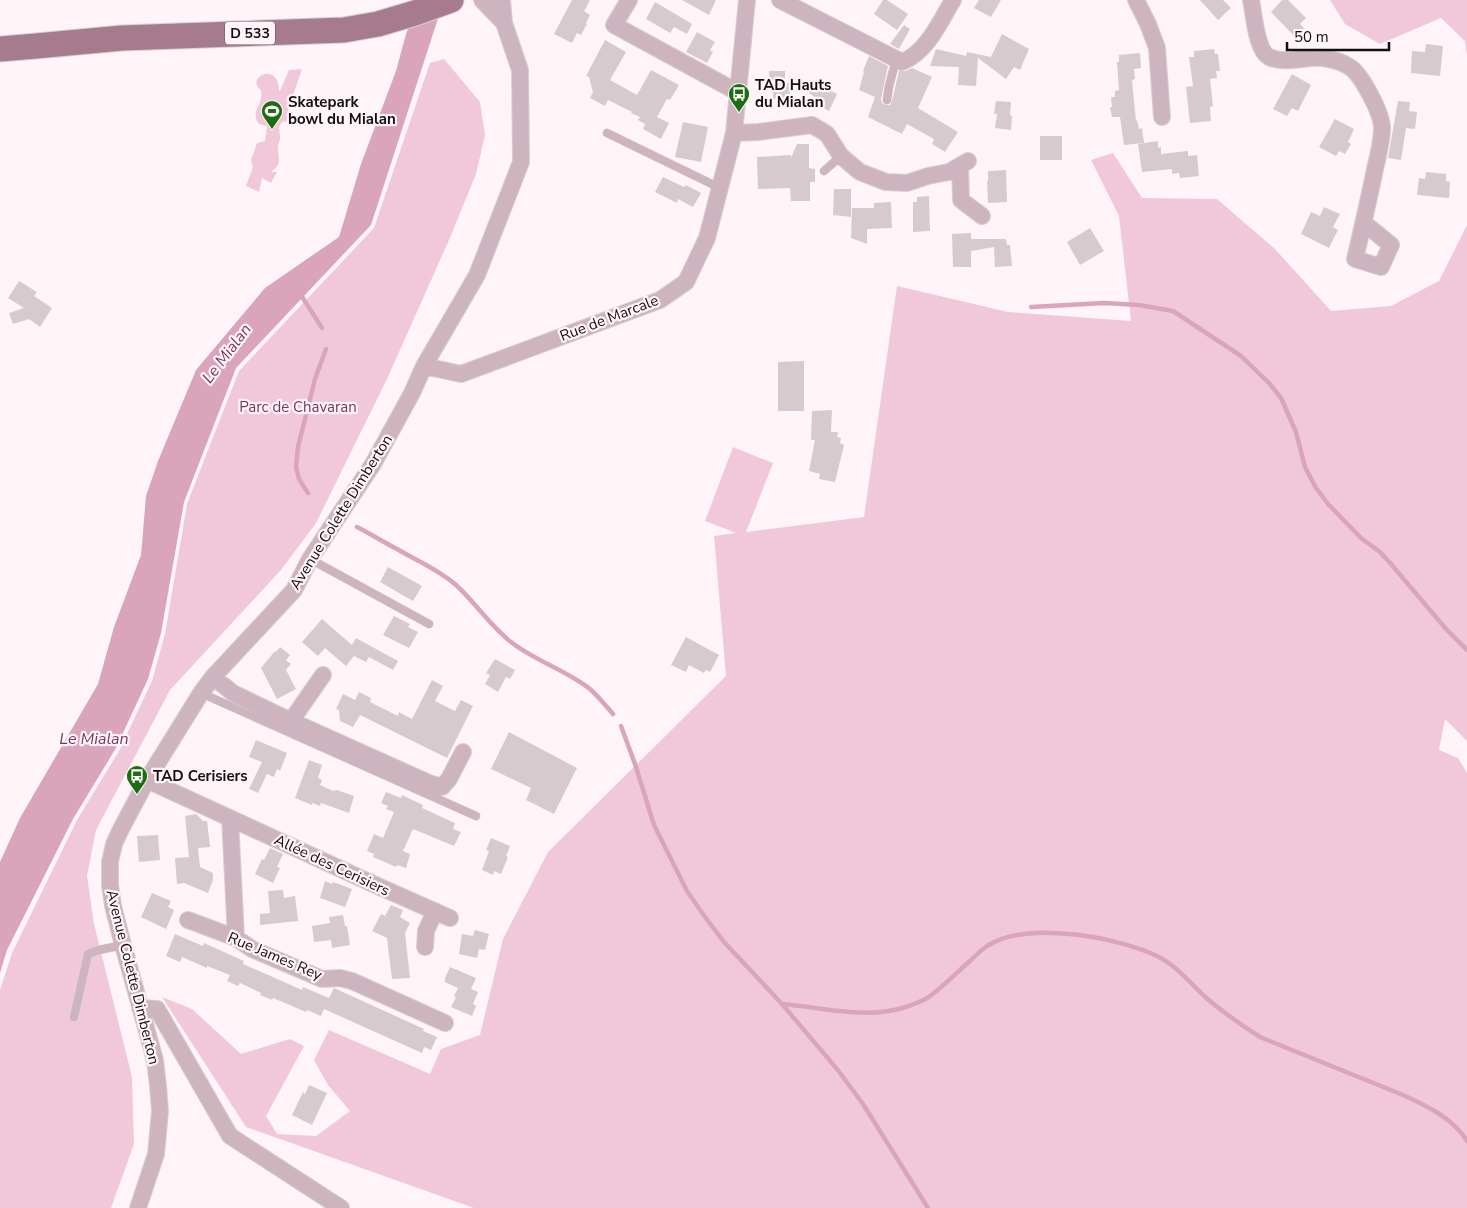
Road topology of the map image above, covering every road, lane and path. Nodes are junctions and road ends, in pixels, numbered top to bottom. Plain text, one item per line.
1 (451, 0) edge
2 (482, 0) edge
3 (502, 0) edge
4 (629, 0) edge
5 (747, 0) edge
6 (780, 0) edge
7 (953, 0) edge
8 (1136, 0) edge
9 (1251, 0) edge
10 (504, 22) junction
11 (0, 36) edge
12 (122, 38) junction
13 (0, 48) edge
14 (896, 60) junction
15 (739, 93) junction
16 (887, 100) dead end
17 (1162, 117) dead end
18 (608, 133) dead end
19 (734, 133) junction
20 (841, 156) junction
21 (824, 171) dead end
22 (720, 188) junction
23 (982, 216) dead end
24 (1364, 223) junction
25 (424, 366) junction
26 (310, 560) junction
27 (429, 624) dead end
28 (324, 675) dead end
29 (213, 677) junction
30 (201, 693) junction
31 (291, 721) junction
32 (463, 752) dead end
33 (147, 780) junction
34 (476, 816) dead end
35 (230, 818) junction
36 (188, 920) dead end
37 (236, 938) junction
38 (123, 945) junction
39 (425, 947) dead end
40 (140, 1008) junction
41 (74, 1017) dead end
42 (445, 1023) dead end
43 (138, 1208) edge
44 (341, 1208) edge

1 - 12 main road, D 533
2 - 10 street, Avenue Colette Dimberton
3 - 10 street, Avenue Colette Dimberton
4 - 15 street
5 - 15 street, Rue de Marcale
6 - 14 street
7 - 14 street
8 - 17 street
9 - 24 street
10 - 25 street, Avenue Colette Dimberton
11 - 12 main road, D 533
12 - 13 main road, D 533
14 - 16 lane
15 - 19 street, Rue de Marcale
18 - 22 lane
19 - 20 street
19 - 22 street, Rue de Marcale
20 - 21 lane
20 - 23 street
22 - 25 street, Rue de Marcale
24 - 24 street
25 - 26 street, Avenue Colette Dimberton
26 - 27 lane
26 - 29 street, Avenue Colette Dimberton
28 - 31 street
29 - 30 street, Avenue Colette Dimberton
29 - 31 street
30 - 33 street, Avenue Colette Dimberton
30 - 34 lane
31 - 32 street
33 - 35 street, Allée des Cerisiers
33 - 38 street, Avenue Colette Dimberton
35 - 37 street
35 - 39 street, Allée des Cerisiers
36 - 37 street, Rue James Rey
37 - 42 street, Rue James Rey
38 - 40 street, Avenue Colette Dimberton
38 - 41 lane
40 - 43 street, Avenue Colette Dimberton
40 - 44 street

